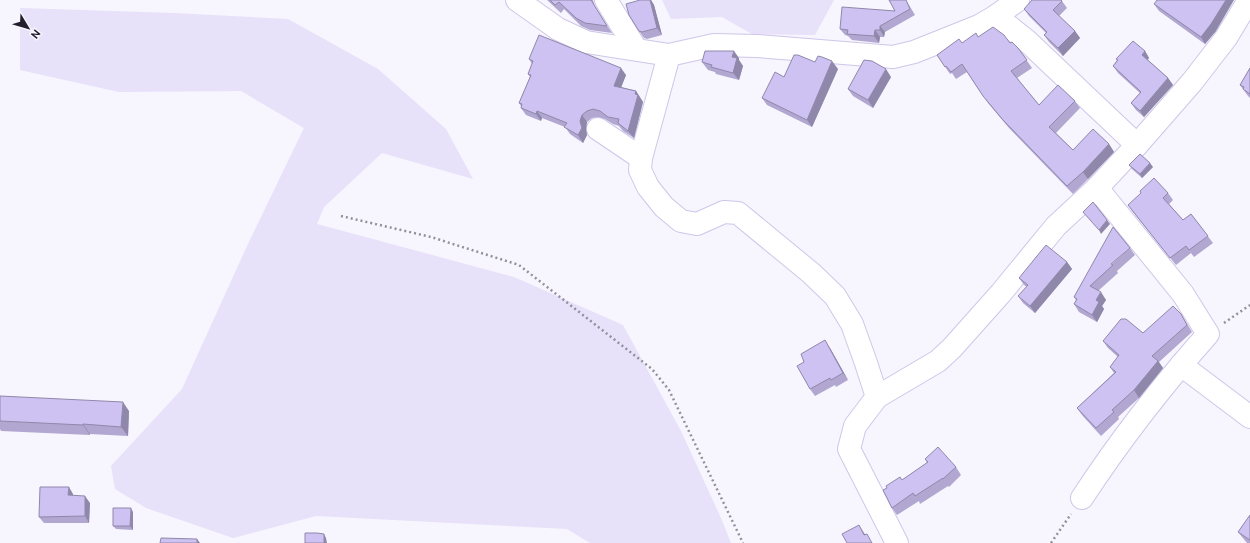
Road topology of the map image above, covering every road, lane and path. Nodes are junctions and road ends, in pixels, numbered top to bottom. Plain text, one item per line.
1 (517, 0) edge
2 (1018, 0) edge
3 (1249, 0) edge
4 (613, 5) edge
5 (996, 16) junction
6 (636, 49) junction
7 (669, 55) junction
8 (598, 129) dead end
9 (1137, 145) junction
10 (641, 158) junction
11 (1097, 188) junction
12 (341, 216) dead end
13 (1250, 305) edge
14 (1208, 334) junction
15 (1181, 364) junction
16 (877, 397) junction
17 (1250, 417) edge
18 (1082, 498) joint
19 (743, 543) edge
20 (897, 543) edge
21 (1052, 543) edge

1 - 6 street
2 - 5 street
3 - 9 street
4 - 6 street
5 - 7 street
5 - 9 street
6 - 7 street
7 - 10 street
8 - 10 street
9 - 11 street
10 - 16 street
11 - 14 street
11 - 16 street
12 - 19 path
13 - 14 path
14 - 15 street
15 - 17 street
15 - 18 street
16 - 20 street
18 - 21 path

